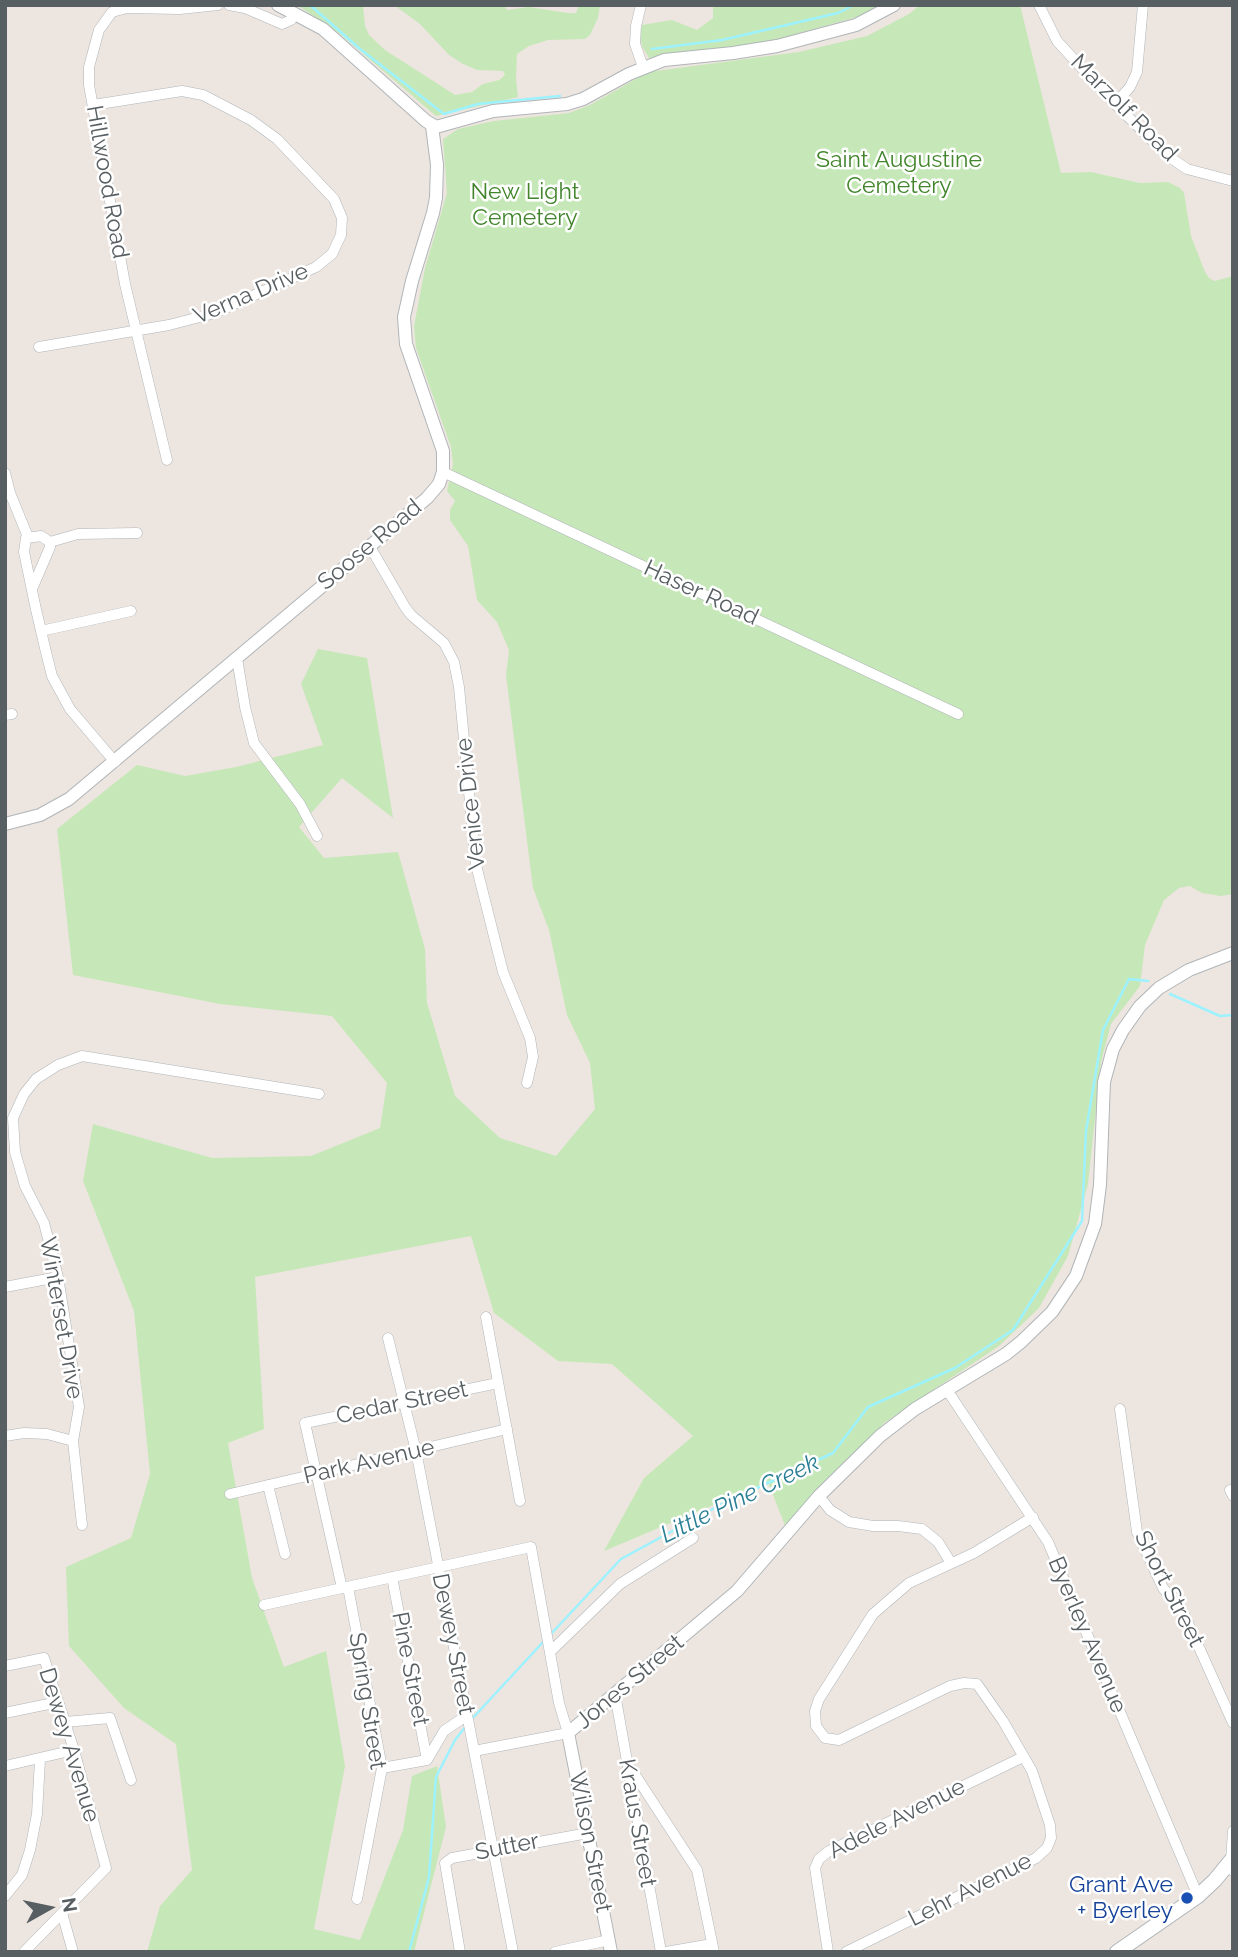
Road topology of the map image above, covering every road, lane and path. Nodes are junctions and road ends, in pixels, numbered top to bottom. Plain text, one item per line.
1 (218, 5) edge
2 (229, 5) edge
3 (278, 5) edge
4 (641, 5) edge
5 (894, 5) edge
6 (1039, 5) edge
7 (1143, 5) edge
8 (295, 13) junction
9 (643, 67) junction
10 (1115, 104) junction
11 (93, 105) junction
12 (432, 126) junction
13 (1233, 181) edge
14 (136, 329) junction
15 (39, 347) dead end
16 (167, 460) dead end
17 (443, 472) junction
18 (5, 473) edge
19 (136, 533) dead end
20 (28, 537) junction
21 (50, 542) junction
22 (369, 545) junction
23 (32, 589) junction
24 (131, 611) dead end
25 (41, 631) junction
26 (237, 657) junction
27 (958, 714) dead end
28 (115, 762) junction
29 (5, 824) edge
30 (317, 836) dead end
31 (1233, 953) edge
32 (527, 1083) dead end
33 (319, 1094) dead end
34 (58, 1277) junction
35 (5, 1287) edge
36 (486, 1317) dead end
37 (388, 1338) dead end
38 (498, 1383) junction
39 (947, 1390) junction
40 (403, 1403) junction
41 (1120, 1409) dead end
42 (305, 1423) joint
43 (507, 1429) junction
44 (5, 1436) edge
45 (74, 1441) junction
46 (416, 1451) junction
47 (316, 1474) junction
48 (268, 1485) junction
49 (230, 1494) dead end
50 (820, 1496) junction
51 (520, 1500) dead end
52 (1033, 1517) junction
53 (82, 1525) dead end
54 (694, 1538) dead end
55 (285, 1554) dead end
56 (951, 1563) junction
57 (438, 1567) junction
58 (393, 1577) junction
59 (345, 1588) junction
60 (264, 1605) dead end
61 (549, 1648) junction
62 (5, 1665) edge
63 (615, 1694) junction
64 (58, 1702) junction
65 (5, 1713) edge
66 (466, 1716) junction
67 (65, 1722) junction
68 (1233, 1723) edge
69 (568, 1733) junction
70 (74, 1751) junction
71 (474, 1751) junction
72 (1023, 1757) junction
73 (40, 1760) junction
74 (427, 1760) junction
75 (625, 1760) junction
76 (5, 1766) edge
77 (382, 1768) junction
78 (131, 1780) dead end
79 (1233, 1831) edge
80 (588, 1833) junction
81 (492, 1850) junction
82 (1232, 1863) edge
83 (5, 1896) edge
84 (1198, 1896) junction
85 (357, 1899) dead end
86 (62, 1913) junction
87 (610, 1946) edge
88 (713, 1948) edge
89 (24, 1952) edge
90 (73, 1952) edge
91 (460, 1952) edge
92 (513, 1952) edge
93 (555, 1952) edge
94 (663, 1952) edge
95 (828, 1952) edge
96 (846, 1952) edge
97 (1117, 1952) edge

1 - 11 street, Hillwood Road
2 - 8 street
3 - 8 street
4 - 9 street
5 - 9 street
6 - 10 street, Marzolf Road
7 - 10 street
8 - 12 street
9 - 12 street
10 - 13 street, Marzolf Road
11 - 14 street, Hillwood Road
11 - 14 street, Verna Drive
12 - 17 street
14 - 15 street, Verna Drive
14 - 16 street, Hillwood Road
17 - 22 street, Soose Road
17 - 27 street, Haser Road
18 - 20 street
19 - 21 street
20 - 21 street
20 - 23 street
21 - 23 street
22 - 26 street, Soose Road
22 - 32 street, Venice Drive
23 - 25 street
24 - 25 street
25 - 28 street
26 - 28 street, Soose Road
26 - 30 street
28 - 29 street, Soose Road
31 - 39 street, Jones Street
33 - 34 street, Winterset Drive
34 - 35 street
34 - 45 street, Winterset Drive
36 - 38 street
37 - 40 street, Dewey Street
38 - 40 street, Cedar Street
38 - 43 street
39 - 50 street, Jones Street
39 - 52 street, Byerley Avenue
40 - 42 street, Cedar Street
40 - 46 street, Dewey Street
41 - 68 street, Short Street
42 - 47 street, Spring Street
43 - 46 street, Park Avenue
43 - 51 street
44 - 45 street
45 - 53 street, Winterset Drive
46 - 47 street, Park Avenue
46 - 57 street, Dewey Street
47 - 48 street, Park Avenue
47 - 59 street, Spring Street
48 - 49 street, Park Avenue
48 - 55 street
50 - 56 street
50 - 63 street, Jones Street
52 - 56 street, Lehr Avenue
52 - 84 street, Byerley Avenue
54 - 61 street
56 - 72 street, Lehr Avenue
57 - 58 street
57 - 61 street
57 - 66 street, Dewey Street
58 - 59 street
58 - 74 street, Pine Street
59 - 60 street
59 - 77 street, Spring Street
61 - 69 street
62 - 64 street, Dewey Avenue
63 - 69 street, Jones Street
63 - 75 street, Kraus Street
64 - 65 street
64 - 67 street, Dewey Avenue
66 - 71 street, Dewey Street
66 - 74 street
67 - 70 street, Dewey Avenue
67 - 78 street
69 - 71 street, Jones Street
69 - 80 street, Wilson Street
70 - 73 street
70 - 86 street, Dewey Avenue
71 - 81 street, Dewey Street
72 - 95 street, Adele Avenue
72 - 96 street, Lehr Avenue
73 - 76 street
73 - 83 street
74 - 77 street
75 - 88 street
75 - 94 street, Kraus Street
77 - 85 street, Spring Street
79 - 82 street
80 - 81 street, Sutter
80 - 87 street, Wilson Street
81 - 91 street, Sutter
81 - 92 street, Dewey Street
82 - 84 main road
84 - 97 main road
86 - 89 street
86 - 90 street
87 - 93 street
88 - 94 street

